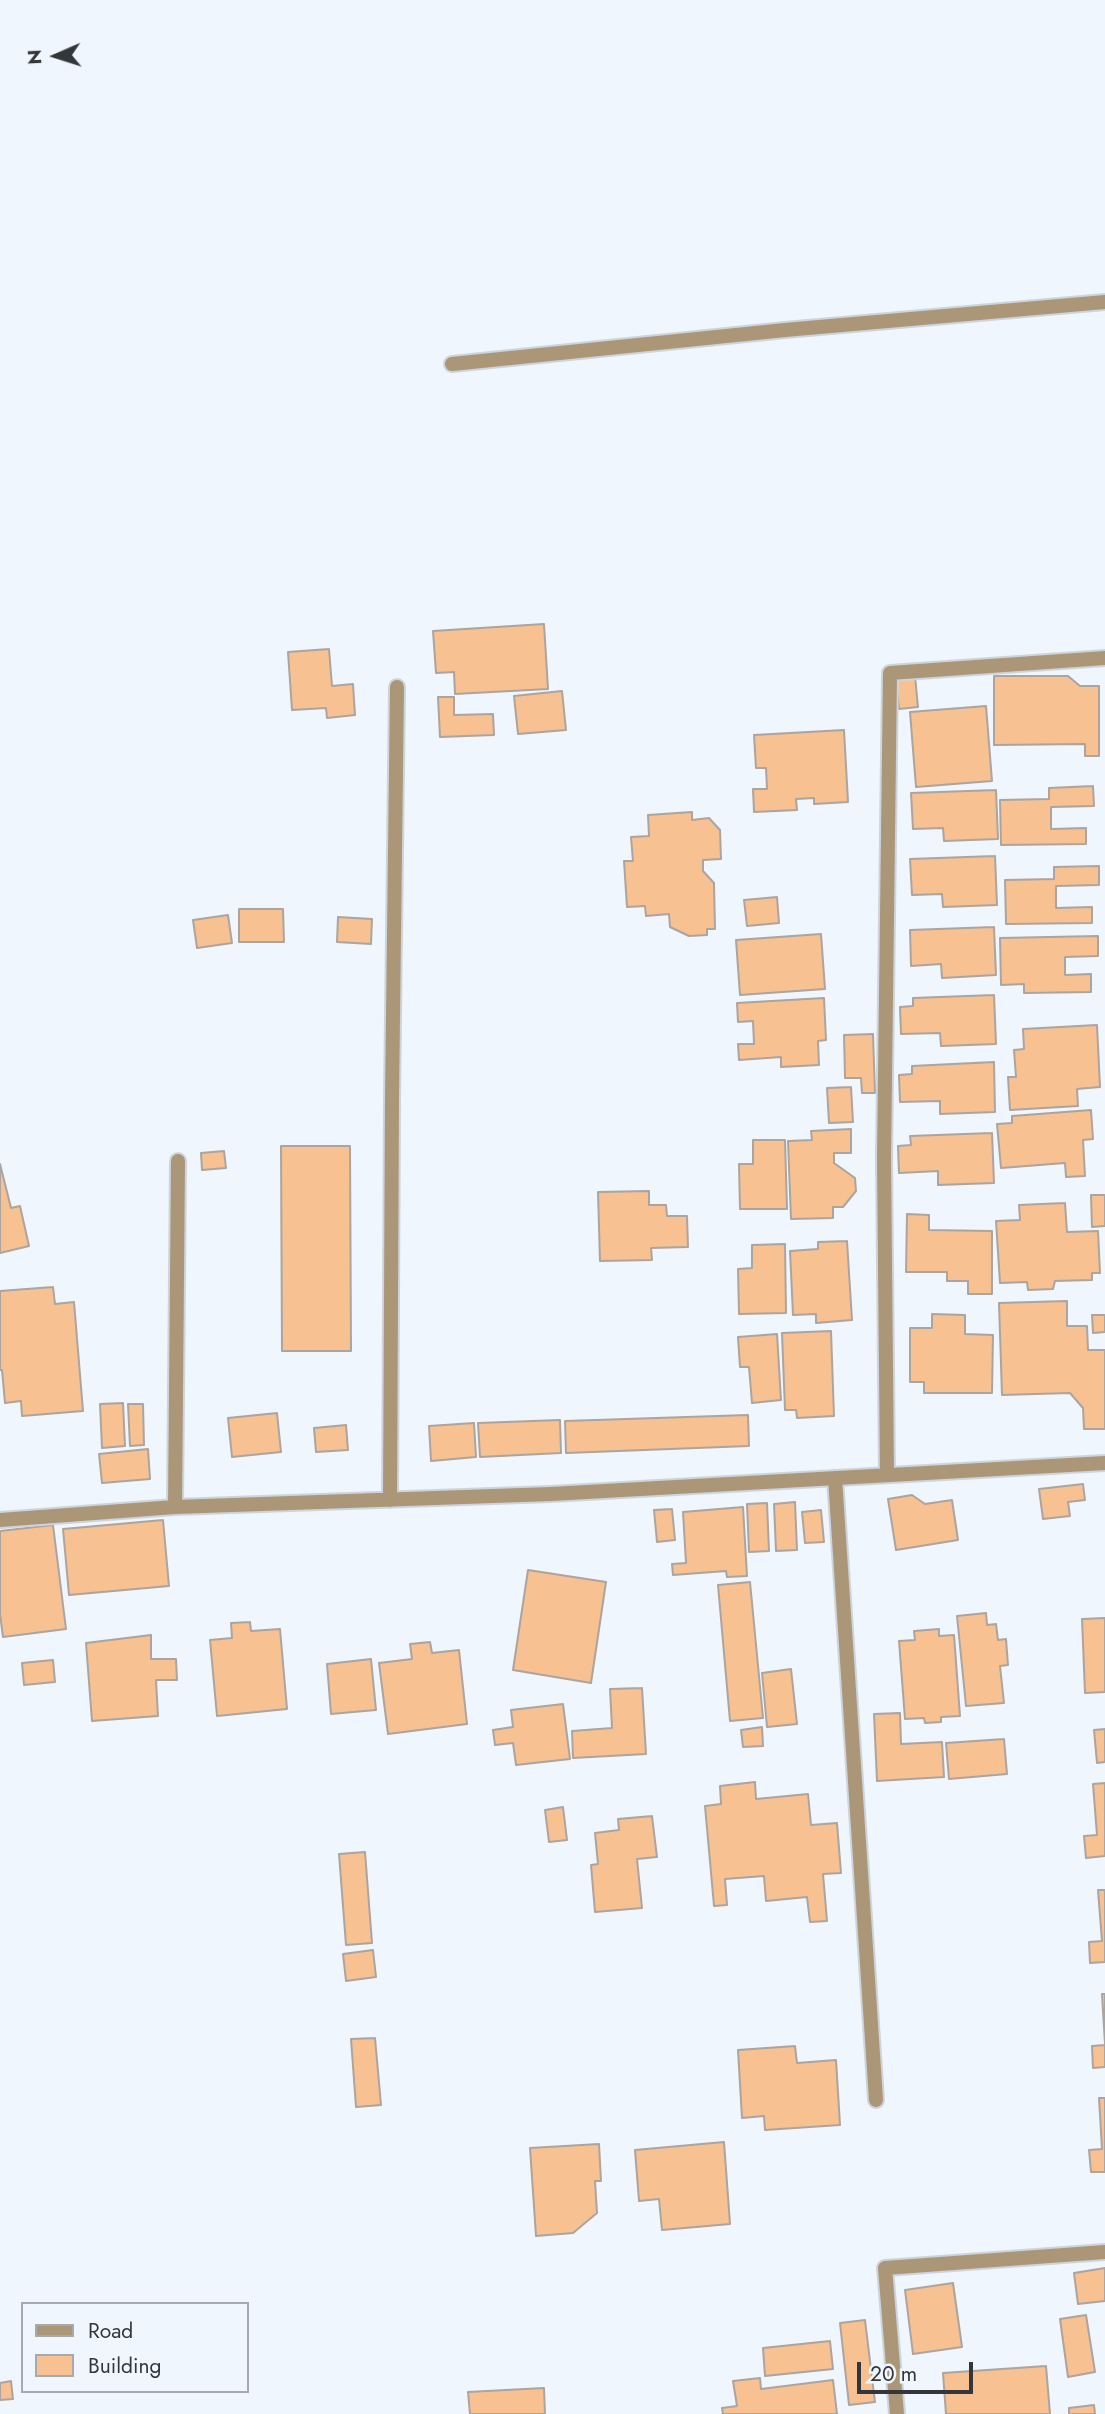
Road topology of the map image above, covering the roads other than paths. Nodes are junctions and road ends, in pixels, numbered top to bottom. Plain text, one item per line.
1 (1105, 302) edge
2 (452, 364) dead end
3 (1105, 658) edge
4 (397, 687) dead end
5 (178, 1161) dead end
6 (1105, 1463) edge
7 (887, 1475) junction
8 (835, 1478) junction
9 (390, 1500) junction
10 (175, 1507) junction
11 (0, 1520) edge
12 (876, 2101) dead end
13 (1105, 2252) edge
14 (897, 2414) edge

1 - 2 street
3 - 7 street
4 - 9 street
5 - 10 street
6 - 7 street
7 - 8 street
8 - 9 street
8 - 12 street
9 - 10 street
10 - 11 street
13 - 14 street

